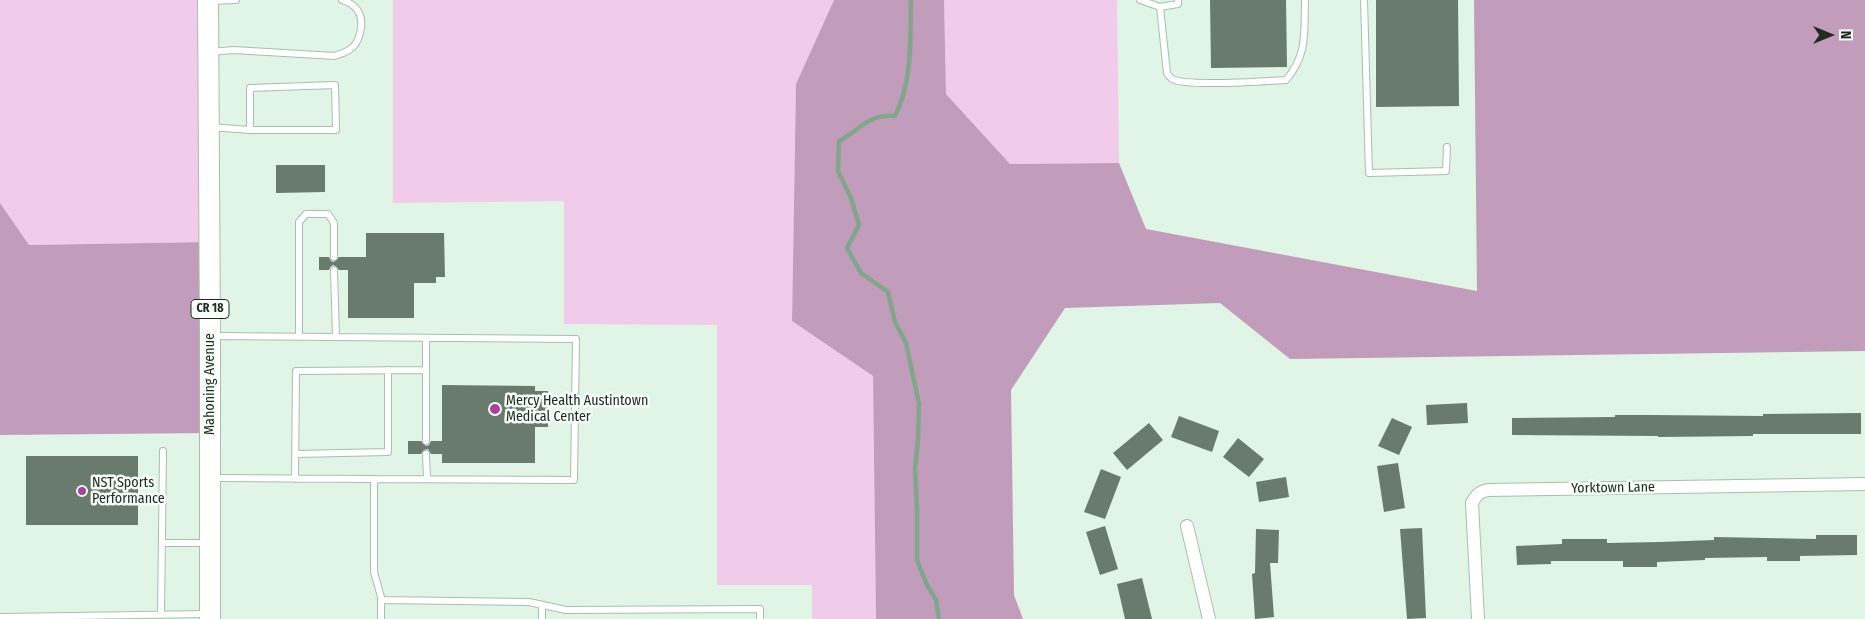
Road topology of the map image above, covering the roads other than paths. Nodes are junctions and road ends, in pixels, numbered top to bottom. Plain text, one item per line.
1 (236, 0) edge
2 (342, 0) edge
3 (1140, 0) edge
4 (1178, 0) edge
5 (1305, 0) edge
6 (1364, 0) edge
7 (208, 1) edge
8 (1160, 7) junction
9 (208, 52) junction
10 (209, 127) junction
11 (250, 130) junction
12 (1447, 147) dead end
13 (334, 257) dead end
14 (334, 270) dead end
15 (210, 336) junction
16 (299, 336) junction
17 (336, 337) junction
18 (426, 338) junction
19 (388, 370) junction
20 (426, 370) junction
21 (426, 441) dead end
22 (162, 452) dead end
23 (296, 454) junction
24 (426, 454) dead end
25 (210, 478) junction
26 (295, 479) junction
27 (374, 479) junction
28 (427, 479) junction
29 (1865, 484) edge
30 (1187, 526) dead end
31 (162, 543) junction
32 (210, 543) junction
33 (381, 600) junction
34 (542, 604) junction
35 (1477, 614) edge
36 (161, 615) junction
37 (210, 616) edge
38 (0, 617) edge
39 (145, 617) edge
40 (52, 618) edge
41 (381, 619) edge
42 (542, 619) edge
43 (760, 619) edge
44 (1210, 619) edge

1 - 7 lane
2 - 9 lane
3 - 8 lane
4 - 8 lane
5 - 8 lane
6 - 12 lane
7 - 9 main road, Mahoning Avenue / CR 18
9 - 10 main road, Mahoning Avenue / CR 18
10 - 11 lane
10 - 15 main road, Mahoning Avenue / CR 18
11 - 11 lane
13 - 16 lane
14 - 17 lane
15 - 16 lane
15 - 25 main road, Mahoning Avenue / CR 18
16 - 17 lane
17 - 18 lane
18 - 20 lane
18 - 28 lane
19 - 20 lane
19 - 23 lane
19 - 23 lane
20 - 21 lane
22 - 31 lane
23 - 26 lane
24 - 28 lane
25 - 26 lane
25 - 32 main road, Mahoning Avenue / CR 18
26 - 27 lane
27 - 28 lane
27 - 33 lane
29 - 35 street, Yorktown Lane
30 - 44 street
31 - 32 lane
31 - 36 lane
32 - 37 main road, Mahoning Avenue / CR 18
33 - 34 lane
33 - 41 lane
34 - 42 lane
34 - 43 lane
36 - 37 lane
36 - 39 lane
38 - 40 lane
39 - 40 lane

